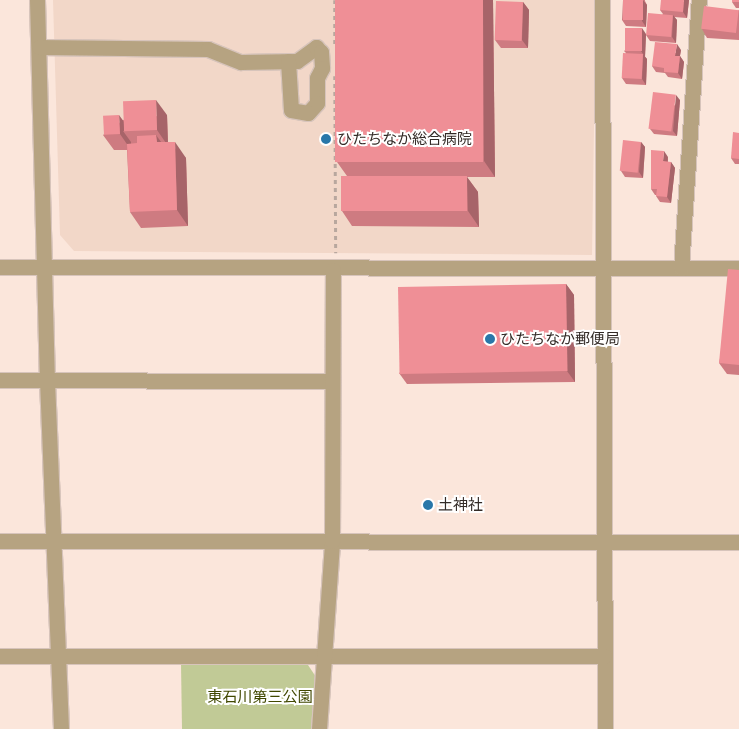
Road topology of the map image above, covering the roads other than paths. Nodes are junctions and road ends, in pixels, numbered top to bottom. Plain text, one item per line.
1 (38, 0) edge
2 (602, 0) edge
3 (699, 0) edge
4 (39, 48) junction
5 (288, 61) dead end
6 (43, 266) junction
7 (0, 267) edge
8 (681, 268) junction
9 (739, 268) edge
10 (333, 270) junction
11 (602, 270) junction
12 (0, 380) edge
13 (47, 380) junction
14 (332, 381) junction
15 (0, 541) edge
16 (332, 541) junction
17 (53, 542) junction
18 (605, 542) junction
19 (739, 542) edge
20 (0, 656) edge
21 (57, 656) junction
22 (604, 656) junction
23 (324, 658) junction
24 (61, 729) edge
25 (319, 729) edge
26 (605, 729) edge

1 - 4 street
2 - 11 street
3 - 8 street
4 - 5 street
4 - 6 street
6 - 7 street
6 - 10 street
6 - 13 street
8 - 9 street
8 - 11 street
10 - 11 street
10 - 14 street
11 - 18 street
12 - 13 street
13 - 14 street
13 - 17 street
14 - 16 street
15 - 17 street
16 - 17 street
16 - 18 street
16 - 23 street
17 - 21 street
18 - 19 street
18 - 22 street
20 - 21 street
21 - 23 street
21 - 24 street
22 - 23 street
22 - 26 street
23 - 25 street

